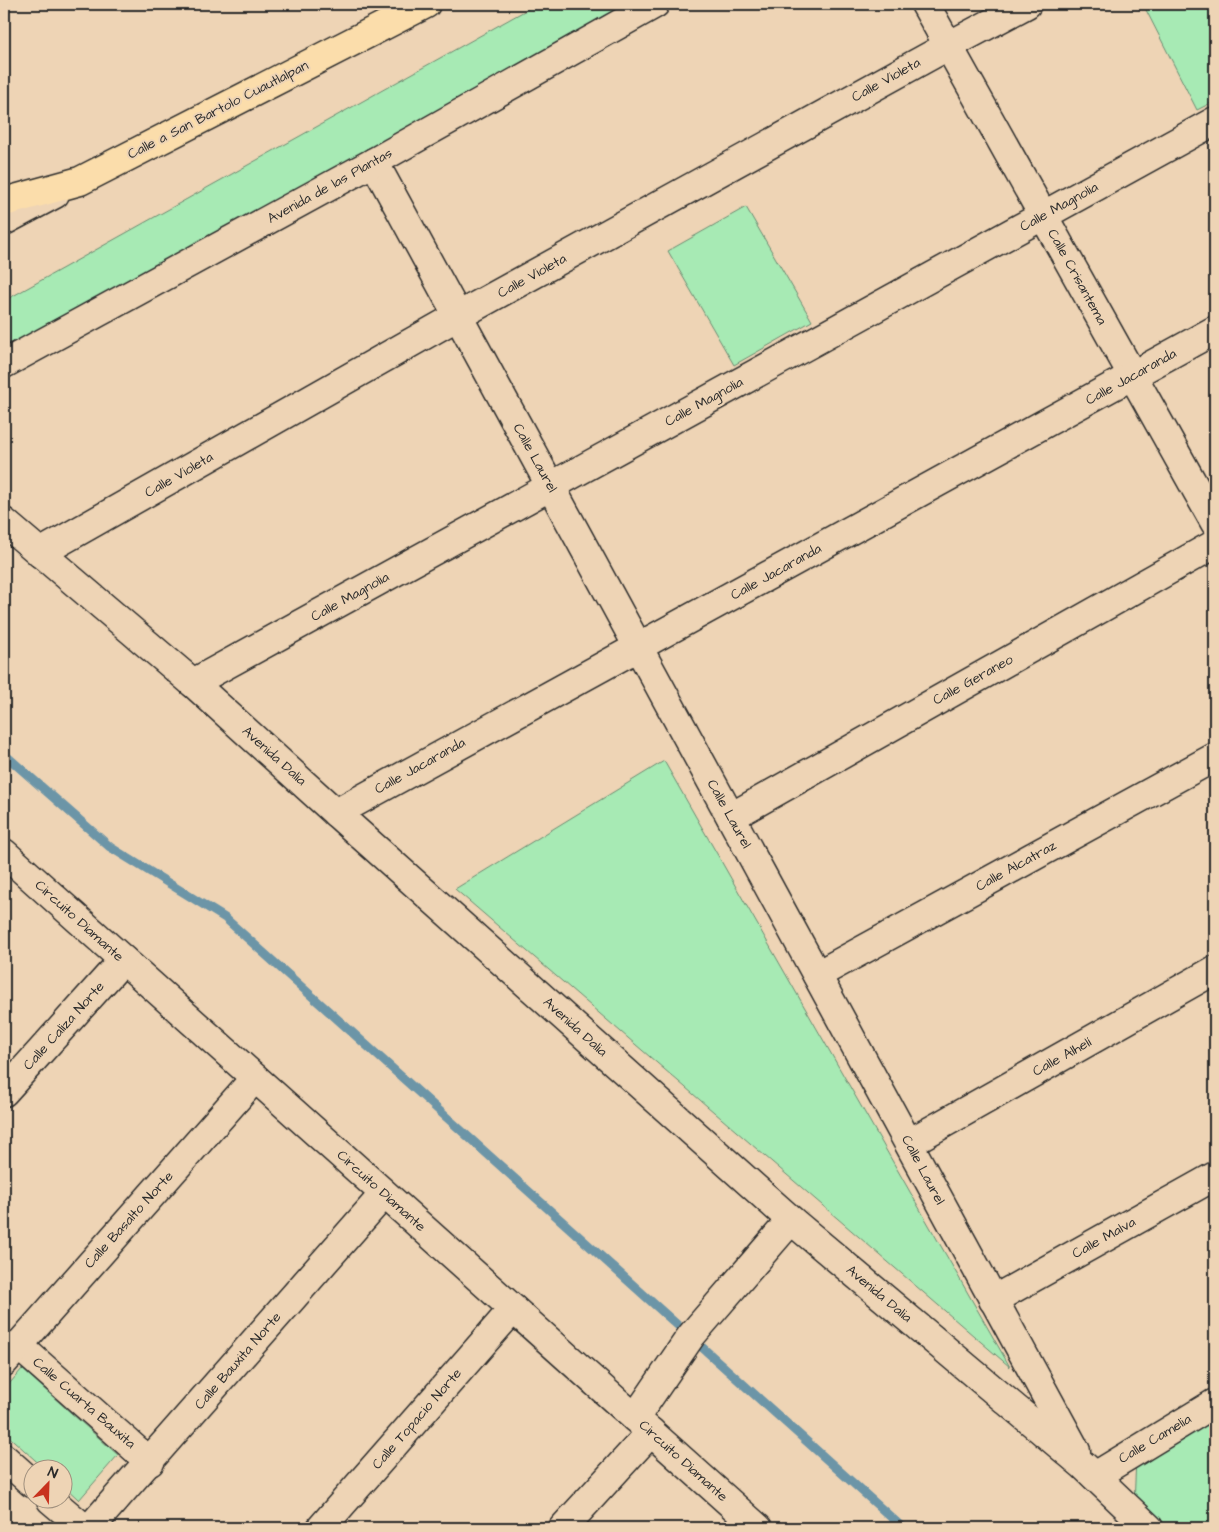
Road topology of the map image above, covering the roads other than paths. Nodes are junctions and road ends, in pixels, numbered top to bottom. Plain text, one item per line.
1 (426, 4) edge
2 (655, 4) edge
3 (925, 4) edge
4 (1027, 4) edge
5 (948, 46) junction
6 (1215, 121) edge
7 (374, 162) junction
8 (80, 180) junction
9 (4, 202) edge
10 (1043, 216) junction
11 (4, 221) edge
12 (458, 316) junction
13 (1215, 330) edge
14 (4, 364) edge
15 (1133, 376) junction
16 (551, 487) junction
17 (4, 522) edge
18 (1215, 523) edge
19 (1215, 544) edge
20 (40, 553) junction
21 (638, 647) junction
22 (193, 683) junction
23 (1215, 757) edge
24 (336, 813) junction
25 (731, 817) junction
26 (4, 853) edge
27 (124, 960) junction
28 (1215, 970) edge
29 (817, 975) junction
30 (255, 1078) junction
31 (4, 1092) edge
32 (908, 1143) junction
33 (1215, 1176) edge
34 (384, 1194) junction
35 (791, 1220) junction
36 (994, 1300) junction
37 (513, 1309) junction
38 (11, 1354) edge
39 (1215, 1402) edge
40 (643, 1425) junction
41 (4, 1458) edge
42 (150, 1462) junction
43 (1089, 1471) junction
44 (22, 1474) edge
45 (63, 1510) edge
46 (84, 1528) edge
47 (90, 1528) edge
48 (321, 1528) edge
49 (563, 1528) edge
50 (758, 1528) edge
51 (1149, 1528) edge

1 - 8 main road, Calle a San Bartolo Cuautlalpan
2 - 7 street, Avenida de las Plantas
3 - 5 street, Calle Crisantema
4 - 5 street, Calle Violeta
5 - 10 street, Calle Crisantema
5 - 12 street, Calle Violeta
6 - 10 street, Calle Magnolia
7 - 12 street, Calle Laurel
7 - 14 street, Avenida de las Plantas
8 - 9 main road, Calle a San Bartolo Cuautlalpan
8 - 11 street
10 - 15 street, Calle Crisantema
10 - 16 street, Calle Magnolia
12 - 16 street, Calle Laurel
12 - 20 street, Calle Violeta
13 - 15 street, Calle Jacaranda
15 - 18 street, Calle Crisantema
15 - 21 street, Calle Jacaranda
16 - 21 street, Calle Laurel
16 - 22 street, Calle Magnolia
17 - 20 street, Avenida Dalia
19 - 25 street, Calle Geraneo
20 - 22 street, Avenida Dalia
21 - 24 street, Calle Jacaranda
21 - 25 street, Calle Laurel
22 - 24 street, Avenida Dalia
23 - 29 street, Calle Alcatraz
24 - 35 street, Avenida Dalia
25 - 29 street, Calle Laurel
26 - 27 street, Circuito Diamante
27 - 30 street, Circuito Diamante
27 - 31 street, Calle Caliza Norte
28 - 32 street, Calle Alhelí
29 - 32 street, Calle Laurel
30 - 34 street, Circuito Diamante
30 - 38 street, Calle Basalto Norte
32 - 36 street, Calle Laurel
33 - 36 street, Calle Malva
34 - 37 street, Circuito Diamante
34 - 42 street, Calle Bauxita Norte
35 - 40 street
35 - 43 street, Avenida Dalia
36 - 43 street, Calle Laurel
37 - 40 street, Circuito Diamante
37 - 48 street, Calle Topacio Norte
38 - 42 street, Calle Cuarta Bauxita
39 - 43 street, Calle Camelia
40 - 49 street
40 - 50 street, Circuito Diamante
41 - 44 street
42 - 47 street, Calle Bauxita Norte
43 - 51 street, Avenida Dalia
45 - 46 street

